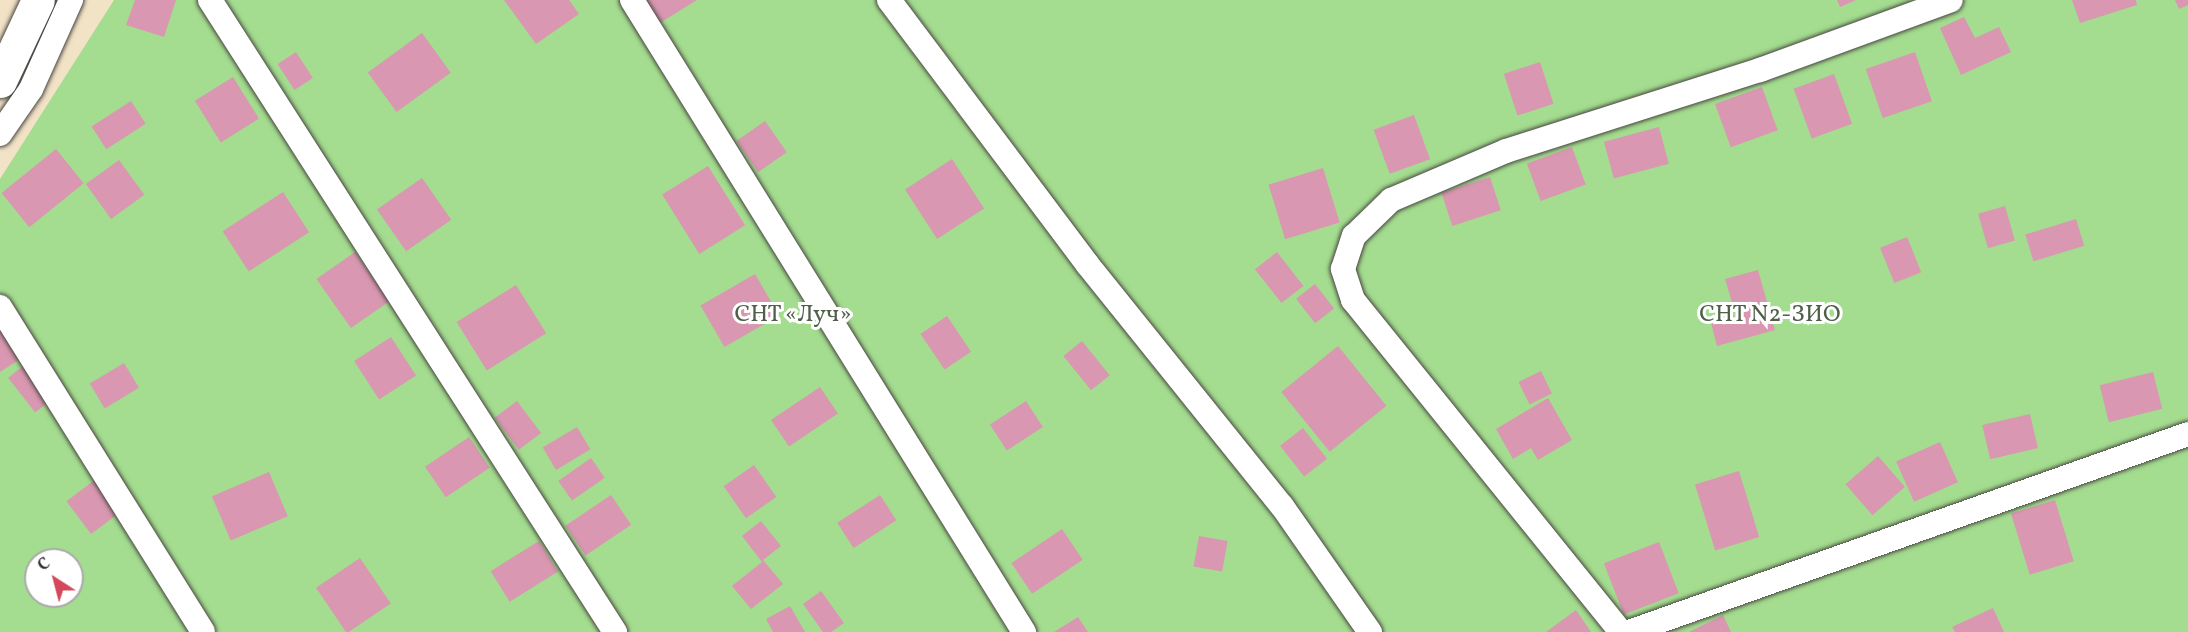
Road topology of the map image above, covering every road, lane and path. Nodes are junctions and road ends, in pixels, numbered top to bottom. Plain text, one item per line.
1 (38, 0) edge
2 (71, 0) edge
3 (210, 0) edge
4 (632, 0) edge
5 (889, 0) edge
6 (1951, 0) edge
7 (0, 81) edge
8 (0, 134) edge
9 (0, 307) edge
10 (2188, 434) edge
11 (203, 632) edge
12 (615, 632) edge
13 (1024, 632) edge
14 (1370, 632) edge
15 (1621, 632) edge
16 (1629, 632) edge

1 - 7 street
2 - 8 lane
3 - 12 lane
4 - 13 lane
5 - 14 lane
6 - 15 lane
9 - 11 lane
10 - 16 lane

